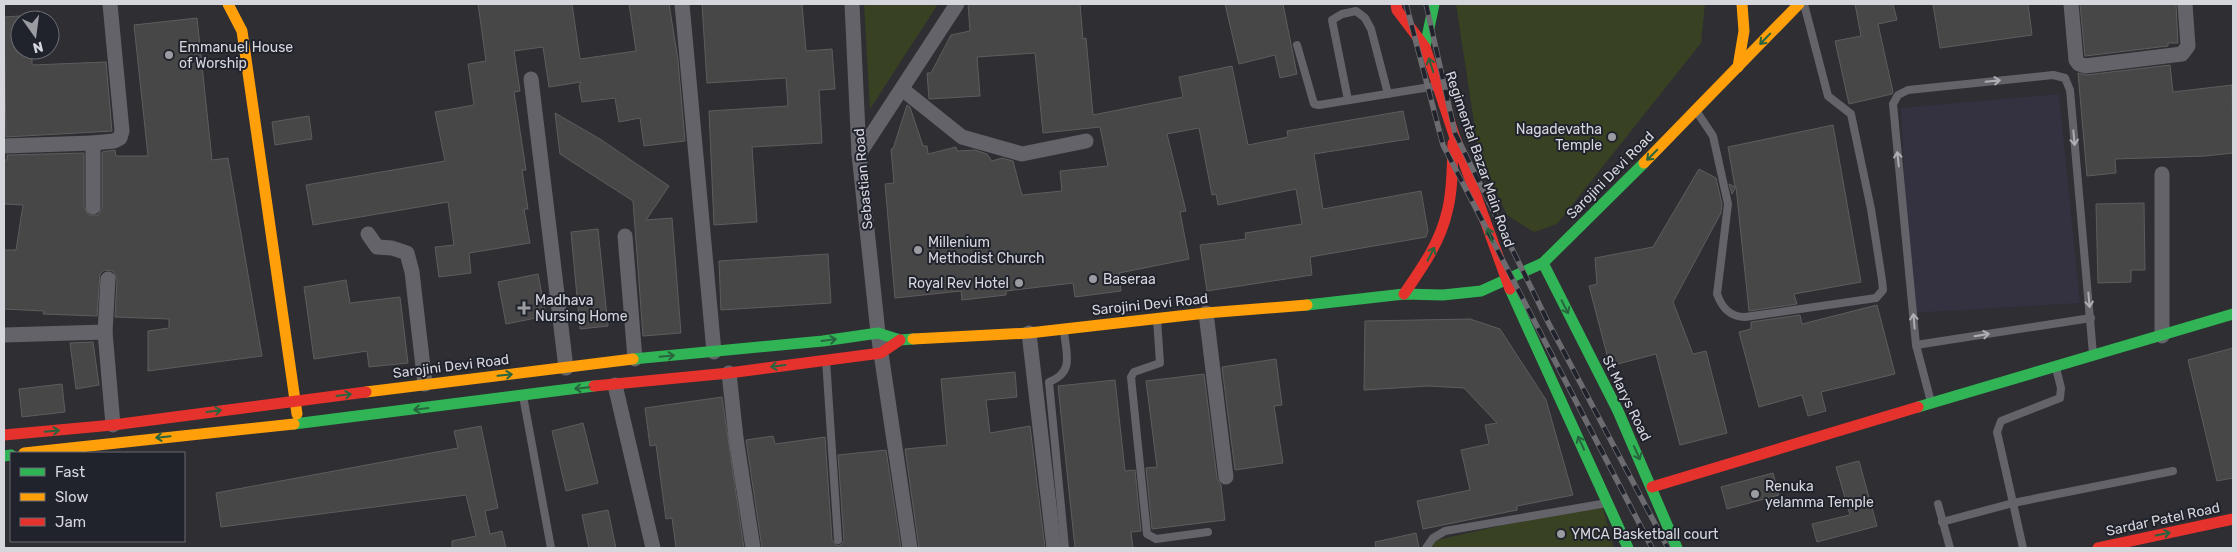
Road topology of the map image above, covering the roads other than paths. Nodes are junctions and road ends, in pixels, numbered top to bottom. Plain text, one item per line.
1 (110, 4) edge
2 (228, 4) edge
3 (682, 4) edge
4 (852, 4) edge
5 (957, 4) edge
6 (1396, 4) edge
7 (1434, 4) edge
8 (1742, 4) edge
9 (1799, 4) edge
10 (1804, 4) edge
11 (2071, 4) edge
12 (2185, 4) edge
13 (1297, 45) dead end
14 (1425, 47) junction
15 (1738, 67) junction
16 (531, 78) dead end
17 (1438, 86) junction
18 (902, 88) junction
19 (1388, 94) junction
20 (1348, 100) junction
21 (1696, 111) junction
22 (1454, 135) junction
23 (1086, 141) dead end
24 (94, 143) junction
25 (4, 146) edge
26 (859, 154) junction
27 (2162, 174) dead end
28 (93, 207) dead end
29 (368, 234) dead end
30 (625, 236) dead end
31 (1543, 263) junction
32 (108, 279) dead end
33 (1506, 281) junction
34 (1404, 294) junction
35 (1206, 313) junction
36 (2233, 314) edge
37 (1156, 318) junction
38 (2091, 318) junction
39 (1064, 328) junction
40 (105, 332) junction
41 (878, 333) junction
42 (1029, 333) junction
43 (4, 335) edge
44 (2162, 336) junction
45 (900, 340) junction
46 (1916, 345) junction
47 (714, 352) junction
48 (881, 353) junction
49 (2093, 356) junction
50 (635, 359) junction
51 (826, 360) junction
52 (2056, 367) junction
53 (566, 368) junction
54 (729, 373) junction
55 (425, 384) junction
56 (615, 385) junction
57 (523, 396) junction
58 (296, 401) junction
59 (1931, 403) junction
60 (298, 423) junction
61 (112, 425) junction
62 (4, 435) edge
63 (33, 452) edge
64 (2173, 471) dead end
65 (1226, 477) dead end
66 (1652, 487) junction
67 (1609, 503) junction
68 (2014, 503) junction
69 (1938, 504) dead end
70 (2233, 519) edge
71 (1942, 522) junction
72 (1208, 532) dead end
73 (838, 540) dead end
74 (551, 548) edge
75 (653, 548) edge
76 (753, 548) edge
77 (910, 548) edge
78 (1054, 548) edge
79 (1065, 548) edge
80 (1426, 548) edge
81 (1628, 548) edge
82 (1677, 548) edge
83 (1950, 548) edge
84 (2023, 548) edge
85 (2098, 548) edge

1 - 24 street
2 - 58 main road
3 - 47 street
4 - 26 street, Sebastian Road
5 - 18 street
6 - 14 main road, Regimental Bazar Main Road
7 - 14 main road
8 - 15 main road
9 -> 15 main road, Sarojini Devi Road
10 - 21 lane
11 - 12 street
13 - 20 lane
17 -> 14 main road, Regimental Bazar Main Road
15 - 21 main road, Sarojini Devi Road
16 - 53 street
17 - 19 lane
17 - 22 main road, Regimental Bazar Main Road
18 - 23 street
18 - 26 street
19 - 20 lane
19 - 20 lane
21 -> 31 main road, Sarojini Devi Road
33 -> 22 main road, Regimental Bazar Main Road
34 -> 22 main road
24 - 25 street
24 - 28 street
26 - 41 street, Sebastian Road
27 - 44 street
29 - 55 street
30 - 50 street
31 - 33 main road, Sarojini Devi Road
31 -> 66 main road, St Marys Road
32 - 40 street
33 - 34 main road, Sarojini Devi Road
67 -> 33 main road
34 - 35 main road, Sarojini Devi Road
35 - 37 main road, Sarojini Devi Road
35 - 65 street
36 - 44 main road
37 - 39 main road, Sarojini Devi Road
37 - 72 lane
46 -> 38 lane
46 -> 38 lane
38 - 49 lane
39 - 42 main road, Sarojini Devi Road
39 - 79 lane
40 - 43 street
40 - 61 street
41 - 45 main road, Sarojini Devi Road
47 -> 41 main road, Sarojini Devi Road
41 - 48 street, Sebastian Road
42 - 45 main road, Sarojini Devi Road
42 - 78 street
44 - 49 main road
45 - 48 main road
46 - 59 lane
50 -> 47 main road, Sarojini Devi Road
48 - 51 main road
48 - 77 street, Sebastian Road
49 - 52 main road
50 - 53 main road, Sarojini Devi Road
51 -> 54 main road
51 - 73 lane
52 - 59 main road
52 - 68 lane
55 -> 53 main road, Sarojini Devi Road
54 - 56 main road
54 - 76 street
58 -> 55 main road, Sarojini Devi Road
56 -> 57 main road
56 - 75 street
57 -> 60 main road
57 - 74 lane
58 - 60 main road
61 -> 58 main road, Sarojini Devi Road
59 - 66 main road
60 -> 63 main road
62 -> 61 main road, Sarojini Devi Road
64 - 68 lane
66 - 82 main road, St Marys Road
67 - 80 lane
67 - 81 main road
68 - 71 lane
68 - 84 lane
69 - 71 lane
85 -> 70 main road, Sardar Patel Road
71 - 83 lane

